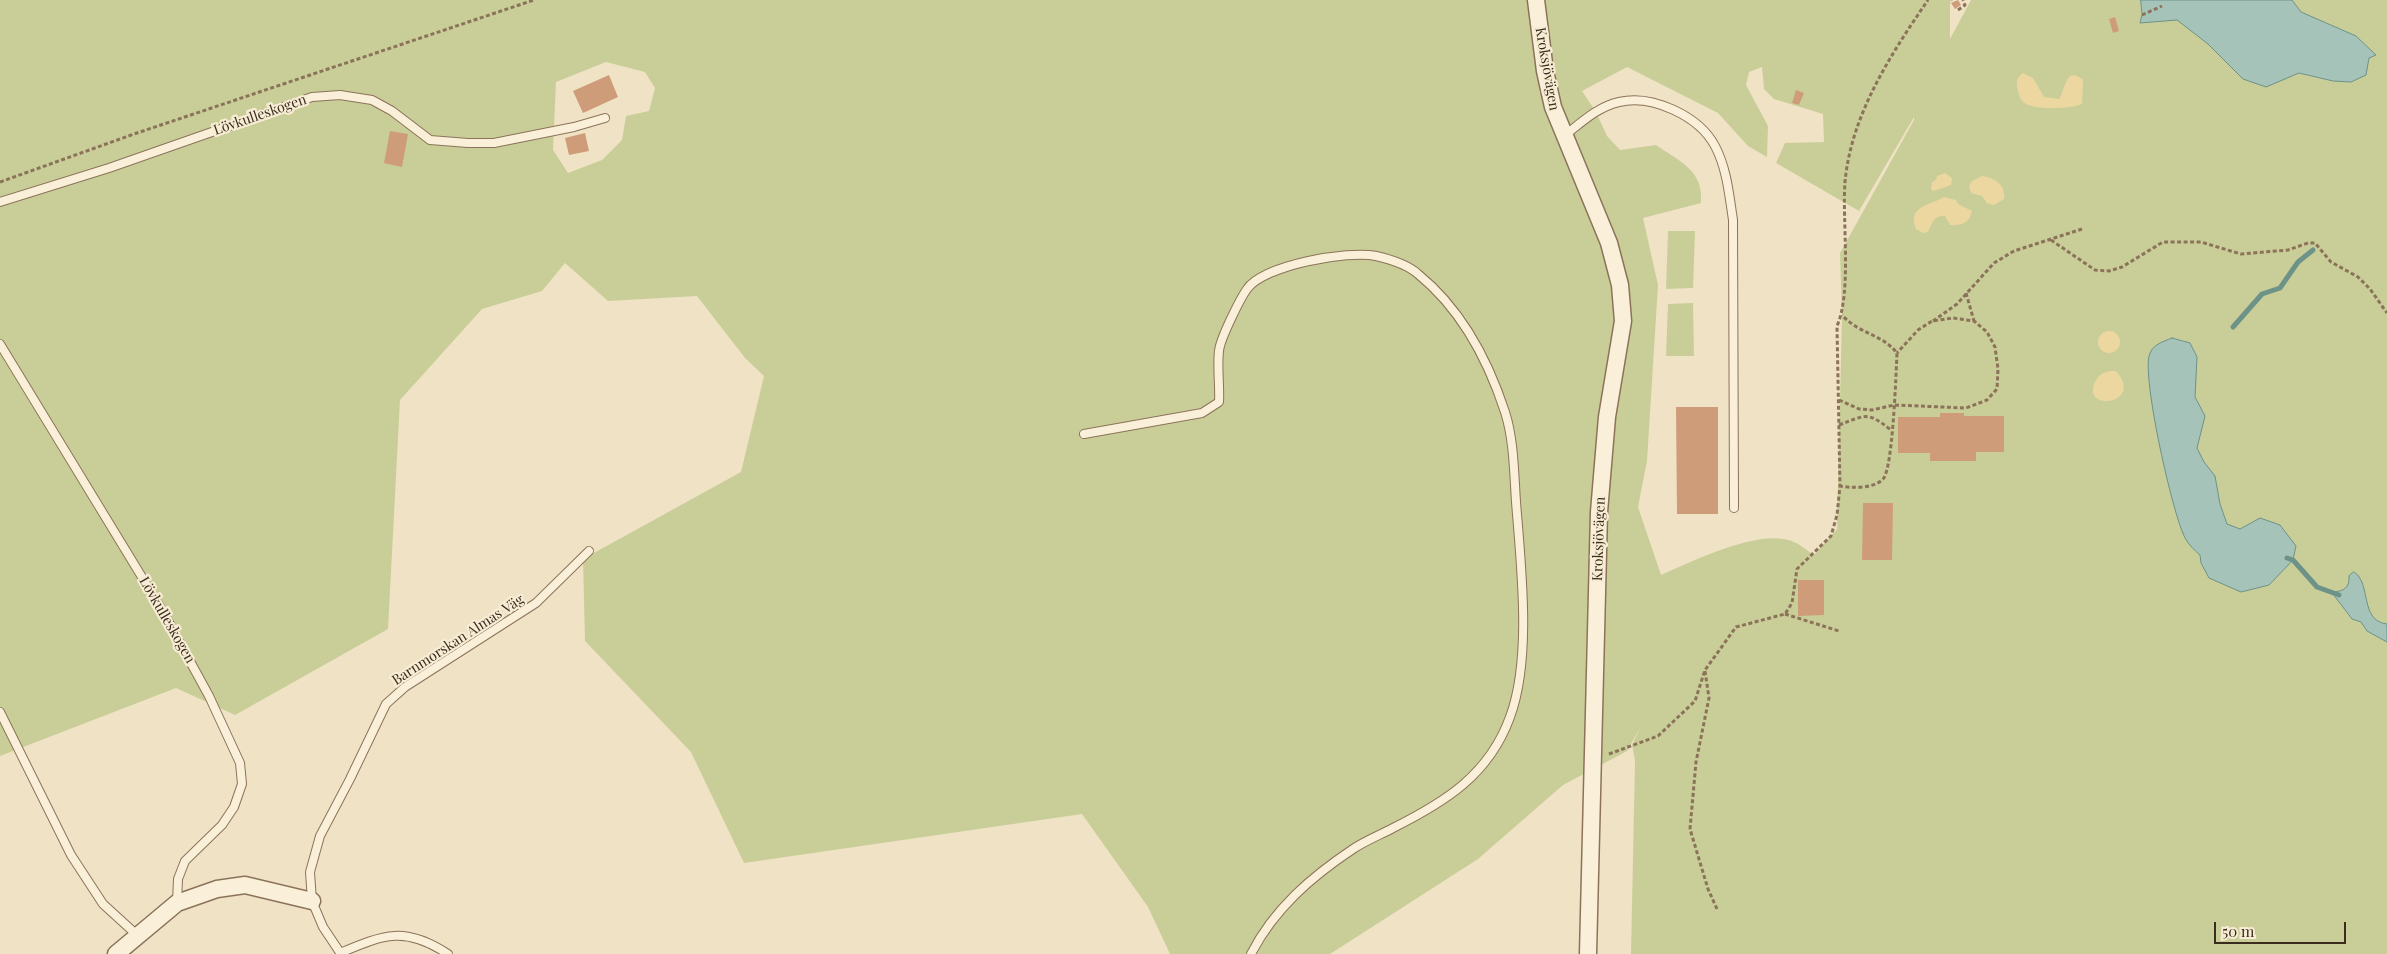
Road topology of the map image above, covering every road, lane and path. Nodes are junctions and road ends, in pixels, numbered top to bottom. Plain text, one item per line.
1 (534, 0) edge
2 (1536, 0) edge
3 (1928, 0) edge
4 (1963, 0) edge
5 (2162, 6) dead end
6 (1958, 10) dead end
7 (2142, 15) dead end
8 (605, 118) dead end
9 (1564, 136) junction
10 (0, 182) edge
11 (0, 202) edge
12 (2082, 228) dead end
13 (2051, 240) junction
14 (1966, 292) junction
15 (2387, 313) edge
16 (1842, 315) junction
17 (1932, 321) junction
18 (1974, 321) junction
19 (0, 344) edge
20 (1897, 353) junction
21 (1839, 400) junction
22 (1894, 405) junction
23 (1839, 425) junction
24 (1892, 430) junction
25 (1084, 434) dead end
26 (1839, 486) junction
27 (1734, 508) dead end
28 (589, 551) dead end
29 (1785, 614) junction
30 (1839, 631) dead end
31 (1704, 670) junction
32 (0, 712) edge
33 (1592, 760) junction
34 (312, 901) junction
35 (177, 903) junction
36 (1717, 909) dead end
37 (137, 935) junction
38 (116, 954) edge
39 (340, 954) edge
40 (448, 954) edge
41 (1251, 954) edge
42 (1588, 954) edge

1 - 10 path
2 - 9 street, Kroksjövägen
3 - 16 path
4 - 6 path
5 - 7 path
8 - 11 lane, Lövkulleskogen
9 - 27 lane
9 - 33 street, Kroksjövägen
12 - 13 path
13 - 14 path
13 - 15 path
14 - 17 path
14 - 18 path
16 - 20 path
16 - 21 path
17 - 18 path
17 - 20 path
18 - 22 path
19 - 35 lane, Lövkulleskogen
20 - 22 path
21 - 22 path
21 - 23 path
22 - 24 path
23 - 24 path
23 - 26 path
24 - 26 path
25 - 41 lane
26 - 29 path
28 - 34 lane, Barnmorskan Almas Väg
29 - 30 path
29 - 31 path
31 - 33 path
31 - 36 path
32 - 37 lane
33 - 42 street, Kroksjövägen
34 - 35 street
34 - 39 lane, Barnmorskan Almas Väg
35 - 37 street
37 - 38 street
39 - 40 lane

